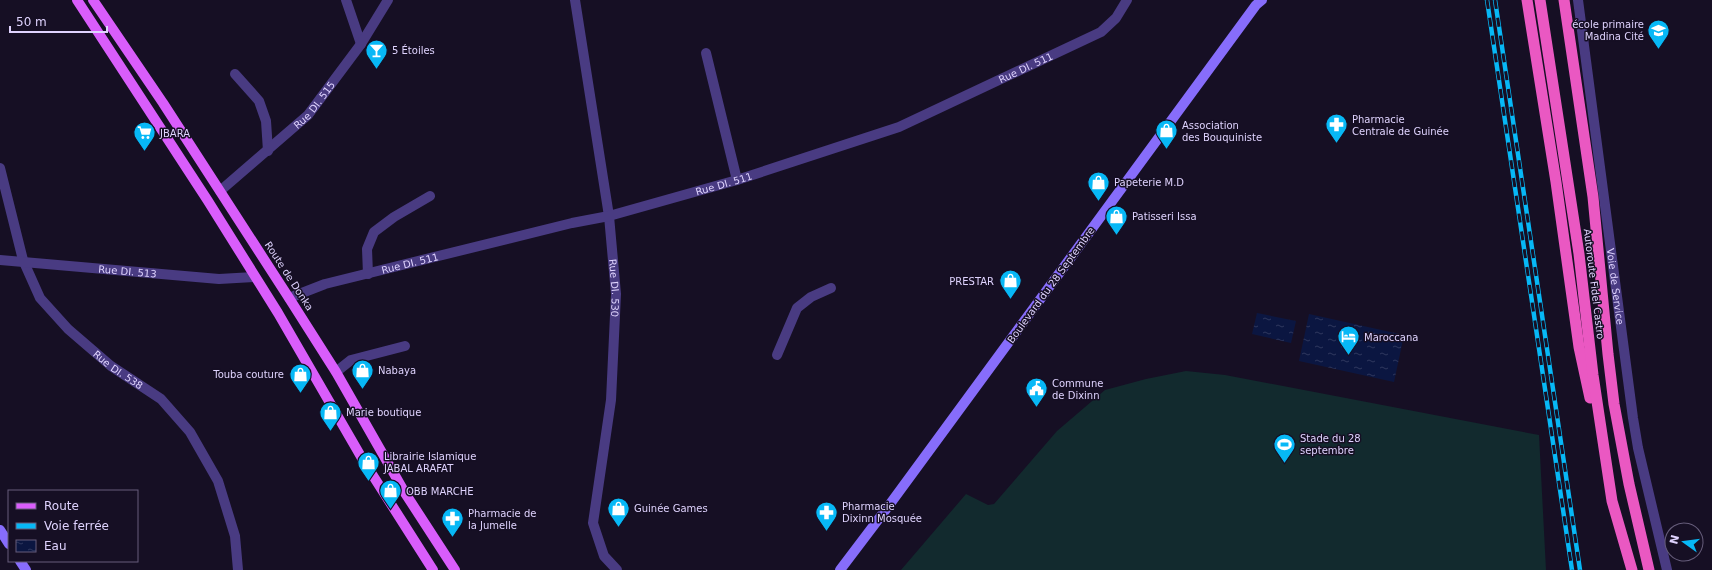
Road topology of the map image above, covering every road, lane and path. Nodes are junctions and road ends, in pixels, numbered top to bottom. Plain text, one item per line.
1 (77, 0) edge
2 (93, 0) edge
3 (346, 0) edge
4 (388, 0) edge
5 (575, 0) edge
6 (1128, 0) edge
7 (1527, 0) edge
8 (1540, 0) edge
9 (1564, 0) edge
10 (1578, 0) edge
11 (1256, 2) edge
12 (361, 44) junction
13 (706, 53) dead end
14 (235, 74) dead end
15 (268, 151) junction
16 (0, 168) edge
17 (737, 180) junction
18 (220, 191) junction
19 (430, 196) dead end
20 (609, 216) junction
21 (0, 260) edge
22 (23, 260) junction
23 (368, 274) junction
24 (254, 277) junction
25 (831, 288) dead end
26 (289, 298) junction
27 (405, 346) dead end
28 (777, 355) dead end
29 (336, 372) junction
30 (1612, 501) junction
31 (0, 530) edge
32 (8, 542) edge
33 (238, 570) edge
34 (433, 570) edge
35 (455, 570) edge
36 (617, 570) edge
37 (840, 570) edge
38 (1632, 570) edge
39 (1648, 570) edge
40 (1667, 570) edge

1 - 24 main road
2 - 18 main road, Route de Donka
3 - 12 street
4 - 12 street, Rue DI. 515
5 - 20 street, Rue DI. 530
6 - 17 street, Rue DI. 511
7 - 30 highway
8 - 30 highway, Autoroute Fidel Castro
9 - 39 highway, Autoroute Fidel Castro
10 - 40 street, Voie de Service
11 - 37 main road, Boulevard du 28 Septembre
12 - 15 street, Rue DI. 515
13 - 17 street
14 - 15 street
15 - 18 street, Rue DI. 515
16 - 22 street, Rue DI. 538
17 - 20 street, Rue DI. 511
18 - 26 main road, Route de Donka
19 - 23 street
20 - 23 street, Rue DI. 511
20 - 36 street, Rue DI. 530
21 - 22 street, Rue DI. 513
22 - 24 street, Rue DI. 513
22 - 33 street, Rue DI. 538
23 - 26 street, Rue DI. 511
24 - 34 main road
25 - 28 street
26 - 29 main road, Route de Donka
27 - 29 street
29 - 35 main road, Route de Donka
30 - 38 highway, Autoroute Fidel Castro
31 - 32 main road

